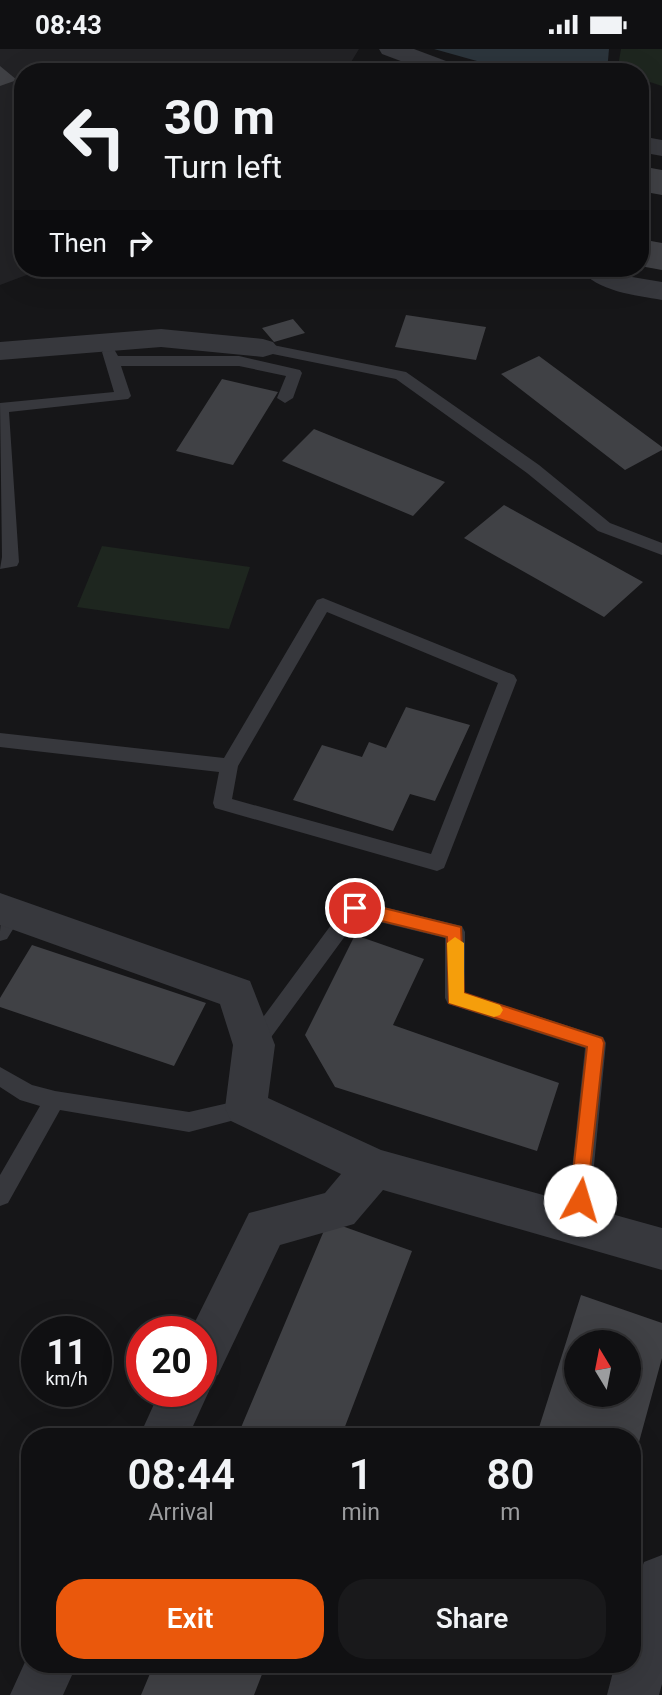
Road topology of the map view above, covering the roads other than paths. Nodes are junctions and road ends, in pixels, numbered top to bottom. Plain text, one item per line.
1 (391, 49) edge
2 (429, 63) edge
3 (611, 277) edge
4 (662, 291) edge
5 (263, 348) joint
6 (0, 351) edge
7 (109, 352) junction
8 (285, 398) dead end
9 (0, 408) edge
10 (662, 549) edge
11 (0, 563) edge
12 (0, 740) edge
13 (229, 766) junction
14 (4, 919) edge
15 (254, 1045) junction
16 (0, 1076) edge
17 (55, 1100) junction
18 (246, 1108) junction
19 (374, 1168) junction
20 (0, 1196) edge
21 (577, 1226) junction
22 (662, 1249) edge
23 (217, 1326) edge
24 (177, 1407) edge
25 (167, 1428) edge
26 (662, 1580) edge
27 (641, 1663) edge
28 (47, 1673) edge
29 (639, 1673) edge
30 (36, 1695) edge
31 (633, 1695) edge

1 - 2 street
3 - 4 street
5 - 7 street
5 - 10 lane
6 - 7 street
7 - 8 lane
7 - 9 lane
9 - 11 lane
12 - 13 lane
13 - 13 lane
14 - 15 street
15 - 18 street
15 - 21 lane
16 - 17 lane
17 - 18 lane
17 - 20 lane
18 - 19 street
19 - 21 street
19 - 23 street
21 - 22 street
24 - 25 street
26 - 27 street
28 - 30 street
29 - 31 street

